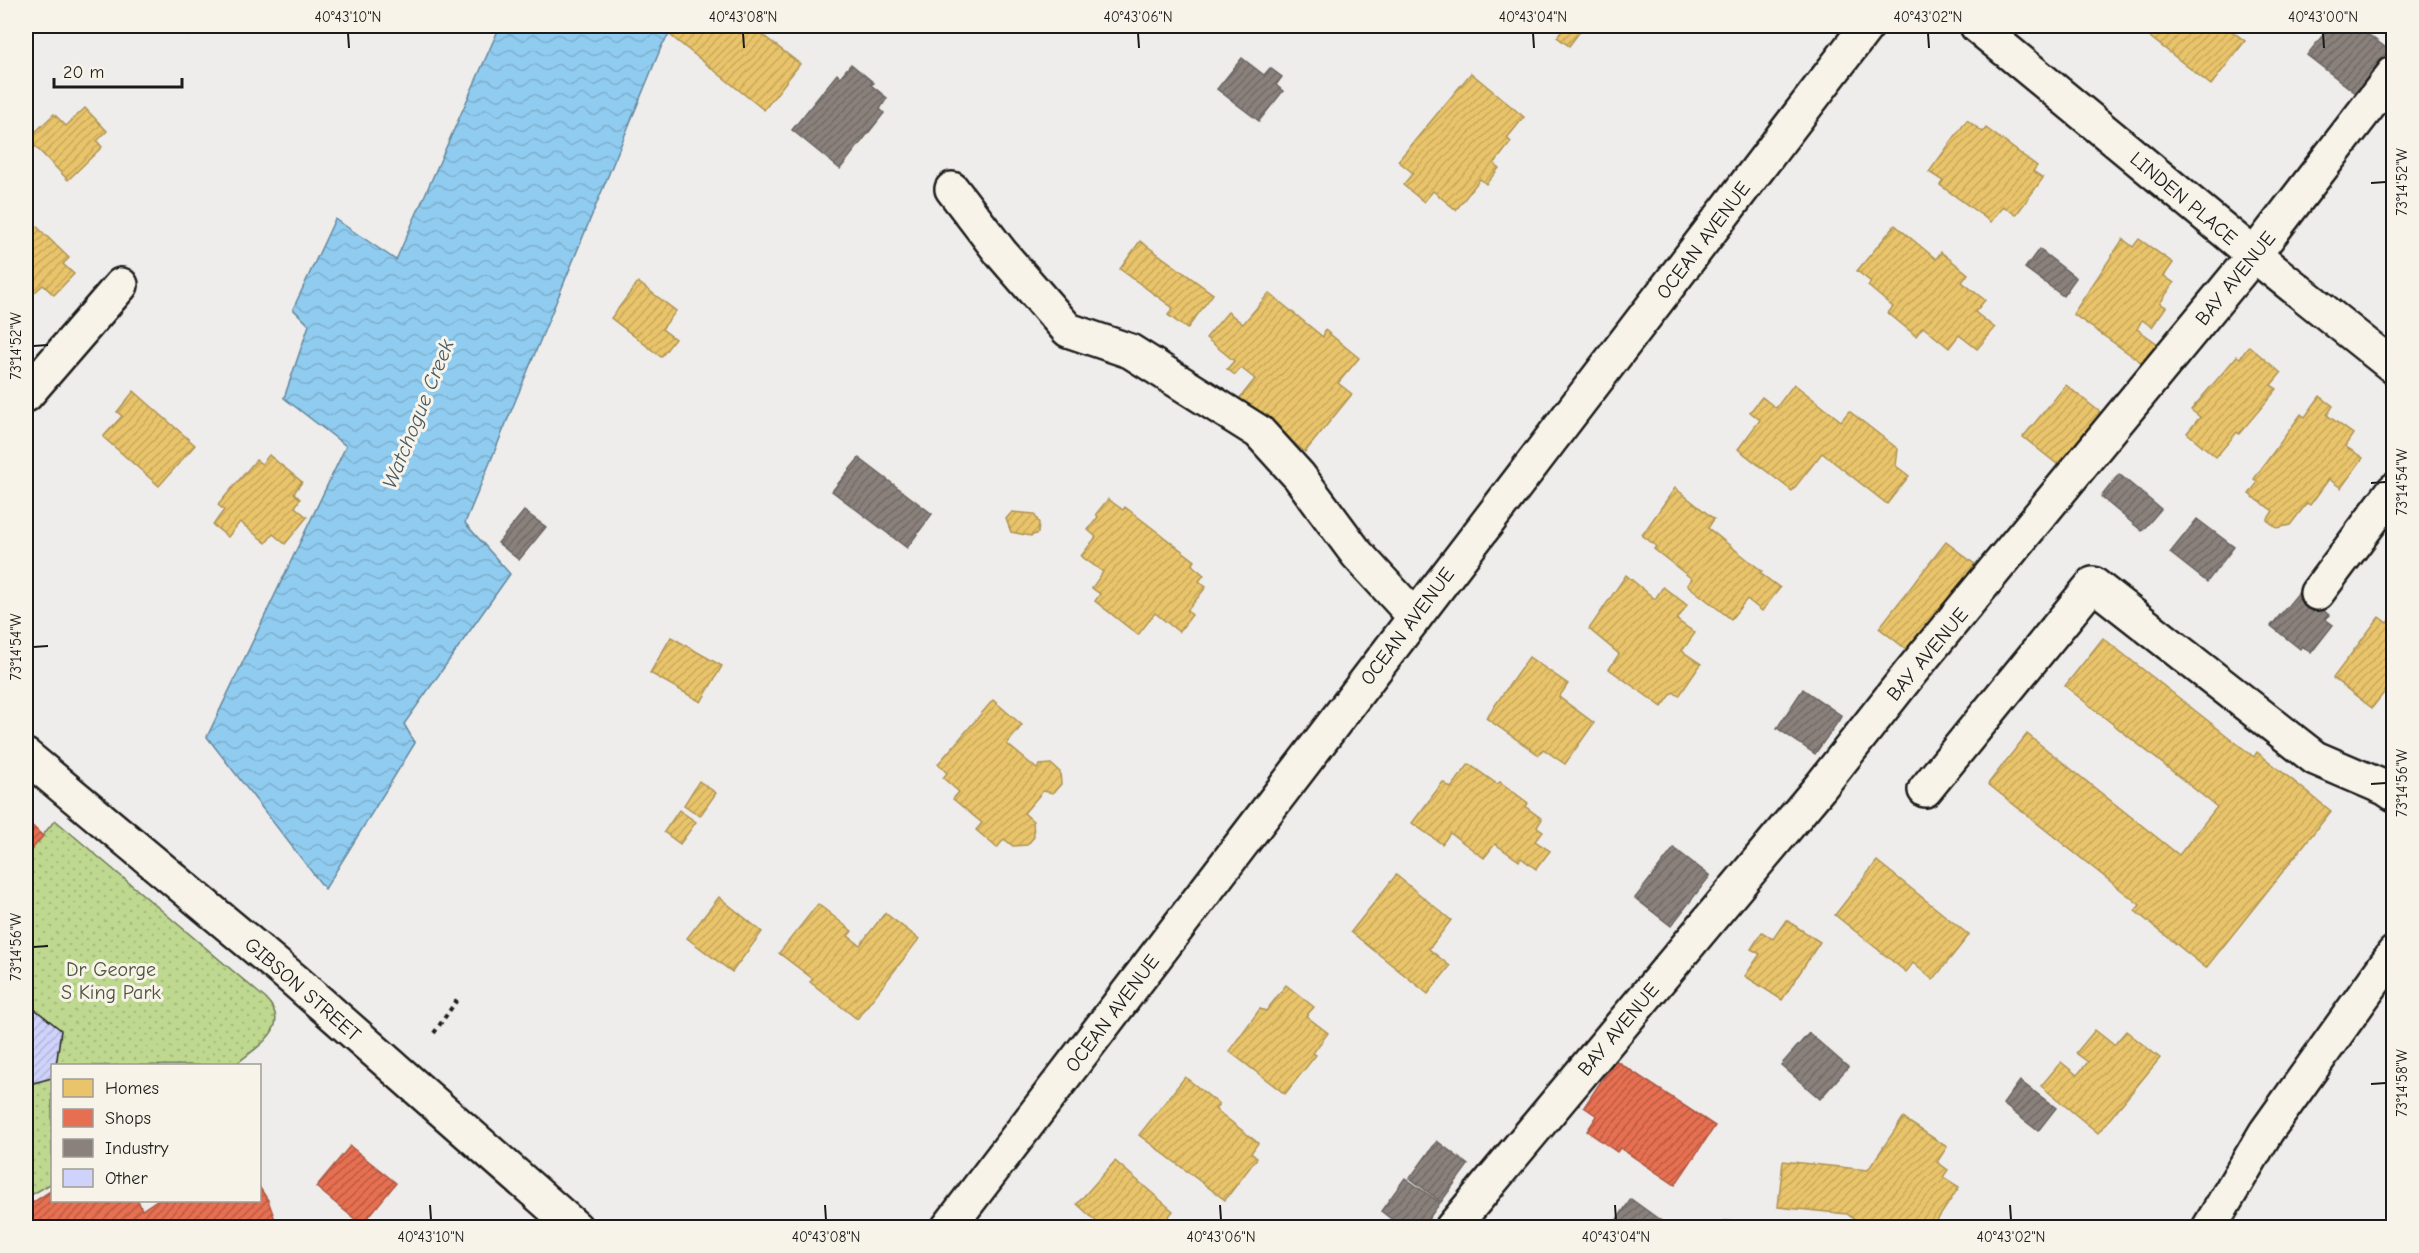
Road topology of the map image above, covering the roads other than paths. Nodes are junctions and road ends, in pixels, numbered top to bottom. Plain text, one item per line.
1 (1867, 26) edge
2 (1977, 26) edge
3 (2394, 73) edge
4 (952, 189) dead end
5 (2254, 255) junction
6 (121, 285) dead end
7 (2394, 367) edge
8 (26, 393) edge
9 (2394, 489) edge
10 (2317, 593) dead end
11 (1415, 616) junction
12 (26, 756) edge
13 (1925, 790) dead end
14 (2394, 794) edge
15 (2394, 953) edge
16 (576, 1227) edge
17 (948, 1227) edge
18 (1452, 1227) edge
19 (2209, 1227) edge

1 - 11 street, OCEAN AVENUE
2 - 5 street, LINDEN PLACE
3 - 5 street, BAY AVENUE
4 - 11 street
5 - 7 street, LINDEN PLACE
5 - 18 street, BAY AVENUE
6 - 8 street
9 - 10 street
11 - 17 street, OCEAN AVENUE
12 - 16 street, GIBSON STREET
13 - 14 street
15 - 19 street

